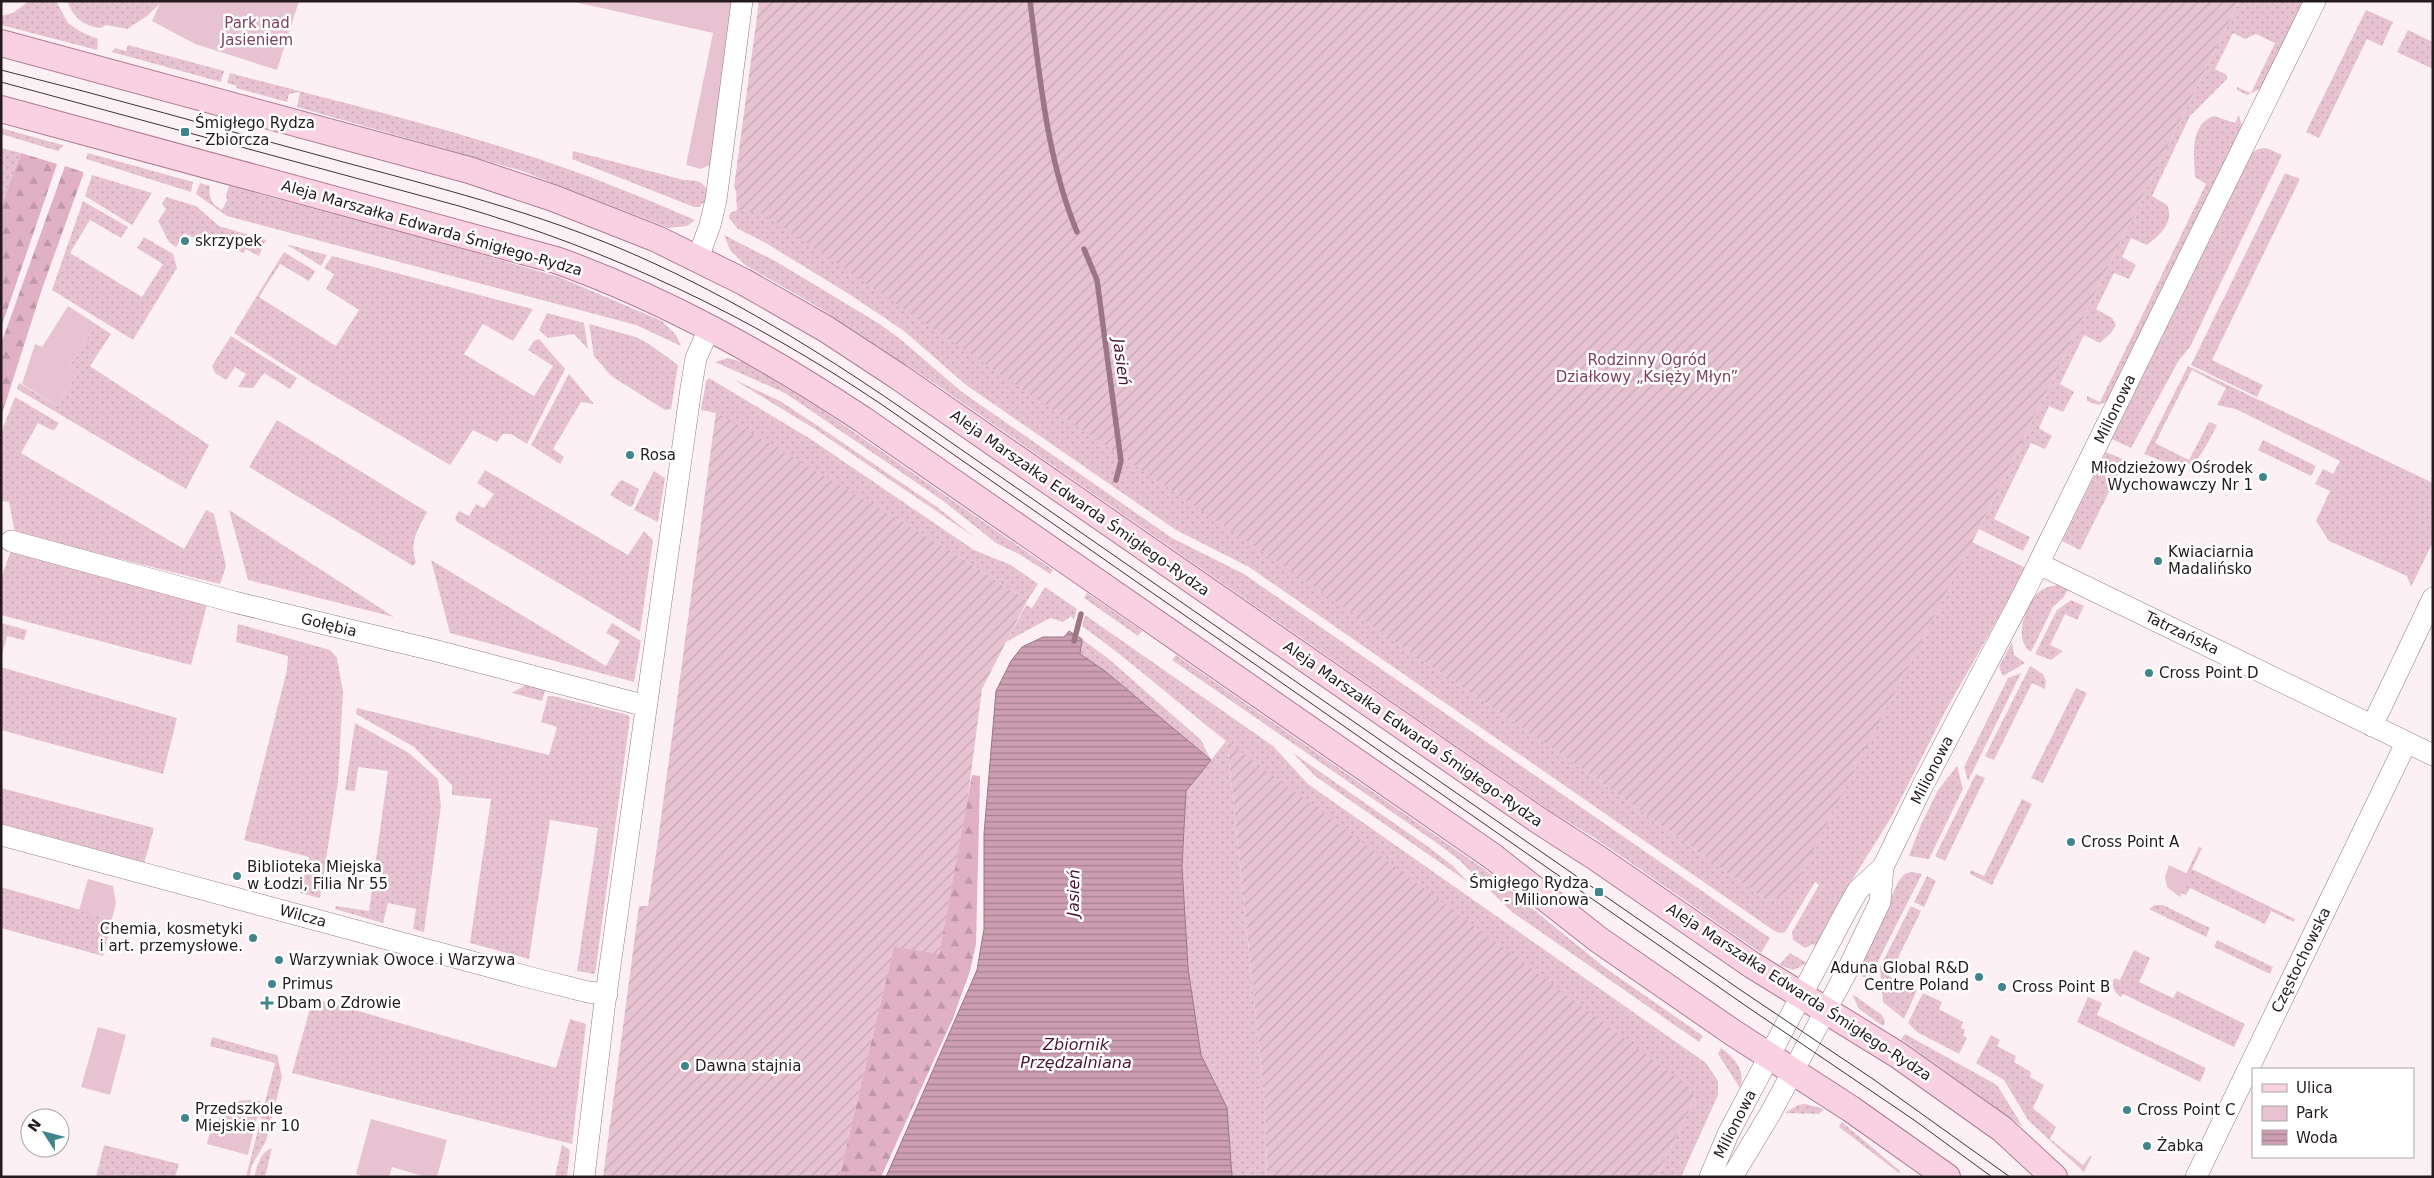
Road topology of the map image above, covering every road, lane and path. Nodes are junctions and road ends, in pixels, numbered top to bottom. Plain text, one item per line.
1 (742, 1) edge
2 (2315, 1) edge
3 (1, 43) edge
4 (1, 109) edge
5 (698, 258) junction
6 (710, 327) junction
7 (12, 541) dead end
8 (2039, 564) junction
9 (2433, 598) edge
10 (646, 706) junction
11 (2372, 726) junction
12 (2406, 743) junction
13 (2433, 755) edge
14 (1, 835) edge
15 (1883, 867) junction
16 (606, 994) junction
17 (1802, 996) junction
18 (1826, 1011) junction
19 (1770, 1056) junction
20 (1793, 1072) junction
21 (584, 1177) edge
22 (1710, 1177) edge
23 (1732, 1177) edge
24 (1947, 1177) edge
25 (2054, 1177) edge
26 (2196, 1177) edge

1 - 5 street
2 - 8 street, Milionowa
3 - 5 main road, Aleja Marszałka Edwarda Śmigłego-Rydza
4 - 6 main road, Aleja Marszałka Edwarda Śmigłego-Rydza
5 - 17 main road, Aleja Marszałka Edwarda Śmigłego-Rydza
6 - 10 street
6 - 19 main road, Aleja Marszałka Edwarda Śmigłego-Rydza
7 - 10 street, Gołębia
8 - 11 street, Tatrzańska
8 - 15 street, Milionowa
9 - 11 street
10 - 16 street
11 - 12 street, Tatrzańska
12 - 13 street, Tatrzańska
12 - 26 street, Częstochowska
14 - 16 street, Wilcza
15 - 17 street, Milionowa
15 - 18 street, Milionowa
16 - 21 street
17 - 18 main road, Aleja Marszałka Edwarda Śmigłego-Rydza
17 - 19 street, Milionowa
18 - 20 street, Milionowa
18 - 25 main road, Aleja Marszałka Edwarda Śmigłego-Rydza
19 - 20 main road, Aleja Marszałka Edwarda Śmigłego-Rydza
19 - 22 street, Milionowa
20 - 23 street, Milionowa
20 - 24 main road, Aleja Marszałka Edwarda Śmigłego-Rydza

